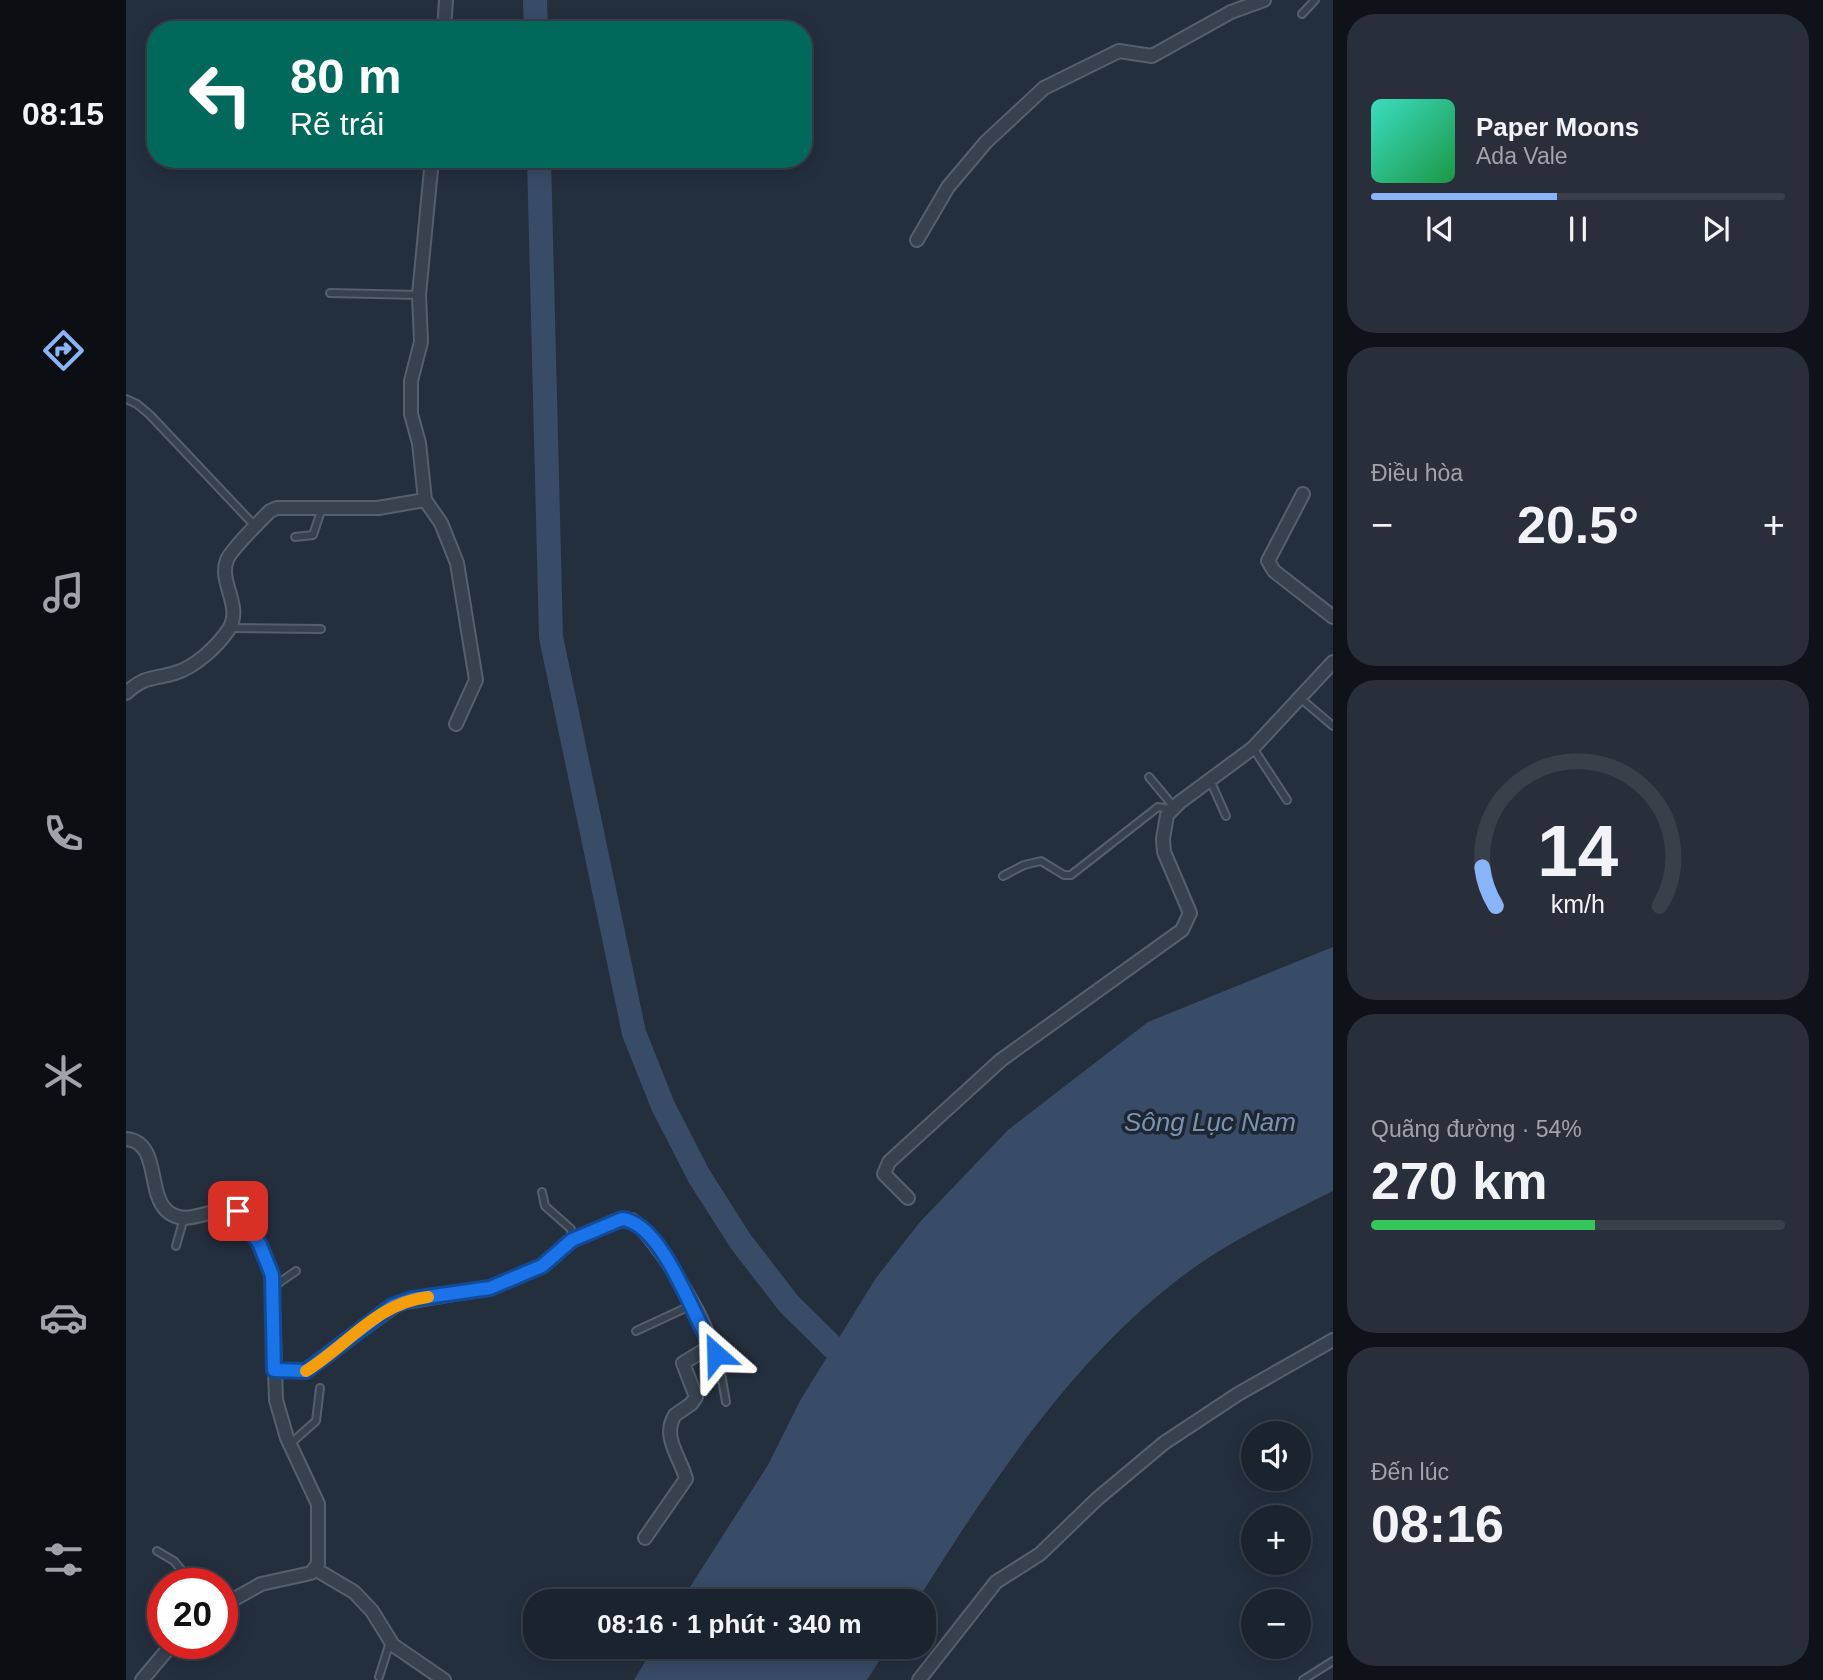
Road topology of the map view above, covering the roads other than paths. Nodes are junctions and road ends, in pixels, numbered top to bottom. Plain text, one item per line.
1 (446, 0) edge
2 (1264, 0) edge
3 (1315, 0) edge
4 (1302, 14) dead end
5 (445, 21) edge
6 (431, 168) edge
7 (917, 240) dead end
8 (330, 293) dead end
9 (419, 295) junction
10 (126, 399) edge
11 (1303, 494) dead end
12 (425, 500) junction
13 (322, 508) junction
14 (256, 528) junction
15 (295, 537) dead end
16 (1333, 617) edge
17 (229, 628) junction
18 (321, 629) dead end
19 (1333, 662) edge
20 (126, 693) edge
21 (1300, 698) junction
22 (456, 723) dead end
23 (1333, 726) edge
24 (1253, 748) junction
25 (1149, 777) dead end
26 (1210, 780) junction
27 (1287, 800) dead end
28 (1173, 808) junction
29 (1226, 816) dead end
30 (1003, 876) dead end
31 (126, 1139) edge
32 (542, 1192) dead end
33 (908, 1198) dead end
34 (184, 1218) junction
35 (572, 1240) junction
36 (176, 1247) dead end
37 (296, 1271) dead end
38 (272, 1287) junction
39 (692, 1305) junction
40 (636, 1331) dead end
41 (1333, 1340) edge
42 (711, 1346) junction
43 (274, 1370) junction
44 (320, 1388) dead end
45 (726, 1402) dead end
46 (290, 1444) junction
47 (645, 1538) dead end
48 (157, 1551) dead end
49 (180, 1568) edge
50 (315, 1569) junction
51 (238, 1596) edge
52 (390, 1642) junction
53 (160, 1659) edge
54 (1333, 1661) edge
55 (379, 1677) dead end
56 (142, 1680) edge
57 (444, 1680) edge
58 (919, 1680) edge
59 (1303, 1680) edge

1 - 5 street
2 - 7 street
3 - 4 lane
6 - 9 street
8 - 9 lane
9 - 12 street
10 - 14 lane
11 - 16 street
12 - 13 street
12 - 22 street
13 - 14 street
13 - 15 lane
14 - 17 street
17 - 18 lane
17 - 20 street
19 - 21 street
21 - 23 lane
21 - 24 street
24 - 26 street
24 - 27 lane
25 - 28 lane
26 - 28 street
26 - 29 lane
28 - 30 lane
28 - 33 street
31 - 34 street
32 - 35 lane
34 - 36 lane
34 - 38 street
35 - 39 street
35 - 43 street
37 - 38 lane
38 - 43 street
39 - 40 lane
39 - 42 street
41 - 58 street
42 - 45 lane
42 - 47 street
43 - 46 street
44 - 46 lane
46 - 50 street
48 - 49 lane
50 - 51 street
50 - 52 street
52 - 55 lane
52 - 57 street
53 - 56 street
54 - 59 lane

